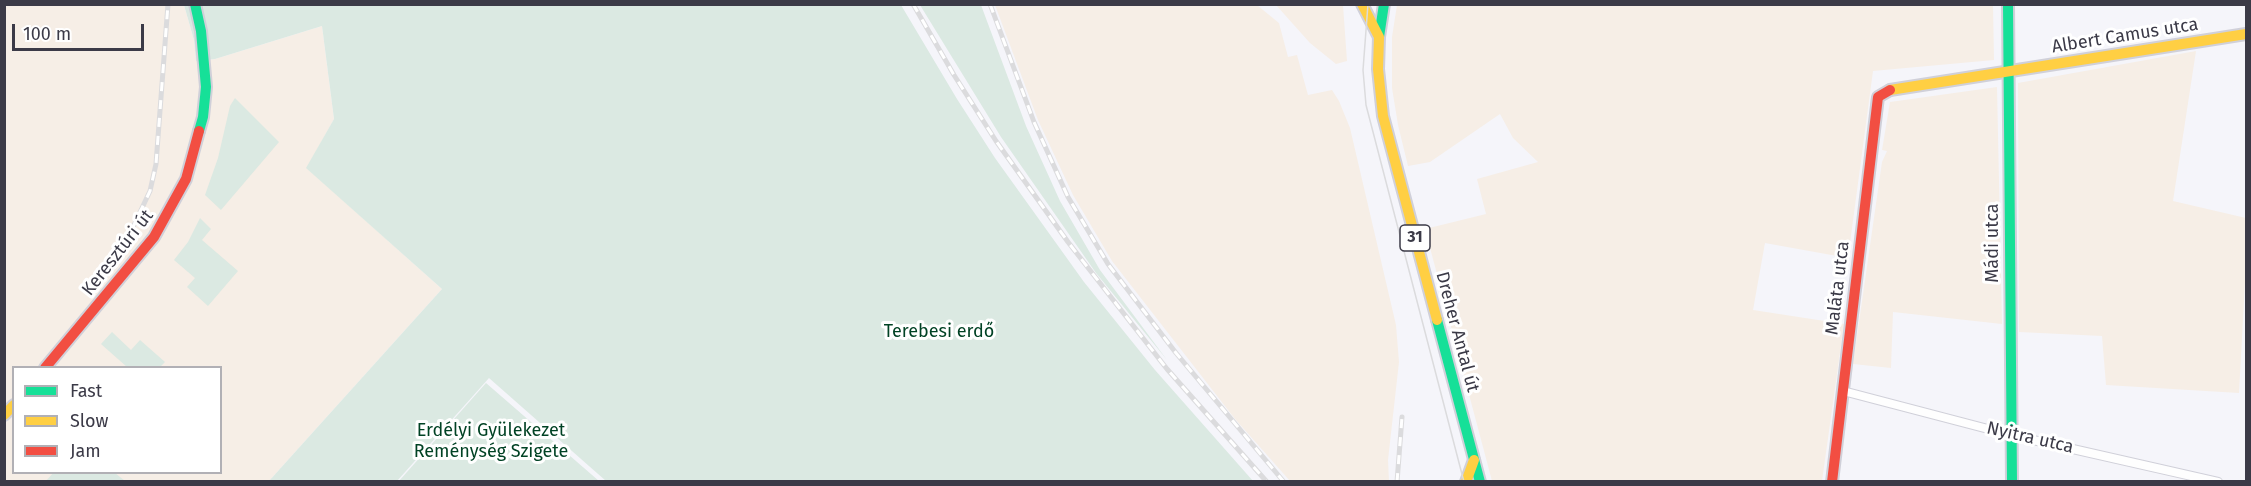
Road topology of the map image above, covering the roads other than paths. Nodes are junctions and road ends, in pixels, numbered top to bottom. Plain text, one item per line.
1 (195, 4) edge
2 (1362, 4) edge
3 (1384, 4) edge
4 (2008, 4) edge
5 (2247, 34) edge
6 (1379, 37) junction
7 (2009, 70) junction
8 (1878, 97) joint
9 (47, 366) edge
10 (1843, 391) junction
11 (2011, 435) junction
12 (1474, 458) junction
13 (1466, 482) edge
14 (1480, 482) edge
15 (1832, 482) edge
16 (2012, 482) edge
17 (2218, 482) edge

1 - 9 street, Keresztúri út
2 - 6 street, 31
3 - 6 street, Dreher Antal út
4 - 7 street, Mádi utca
5 - 7 street, Albert Camus utca
6 - 12 street, Dreher Antal út / 31
7 - 8 street, Albert Camus utca
7 - 11 street, Mádi utca
8 - 10 street, Maláta utca
10 - 11 street, Nyitra utca
10 - 15 street, Maláta utca
11 - 16 street, Mádi utca
11 - 17 street, Nyitra utca
12 - 13 street
12 - 14 street, Dreher Antal út / 31

